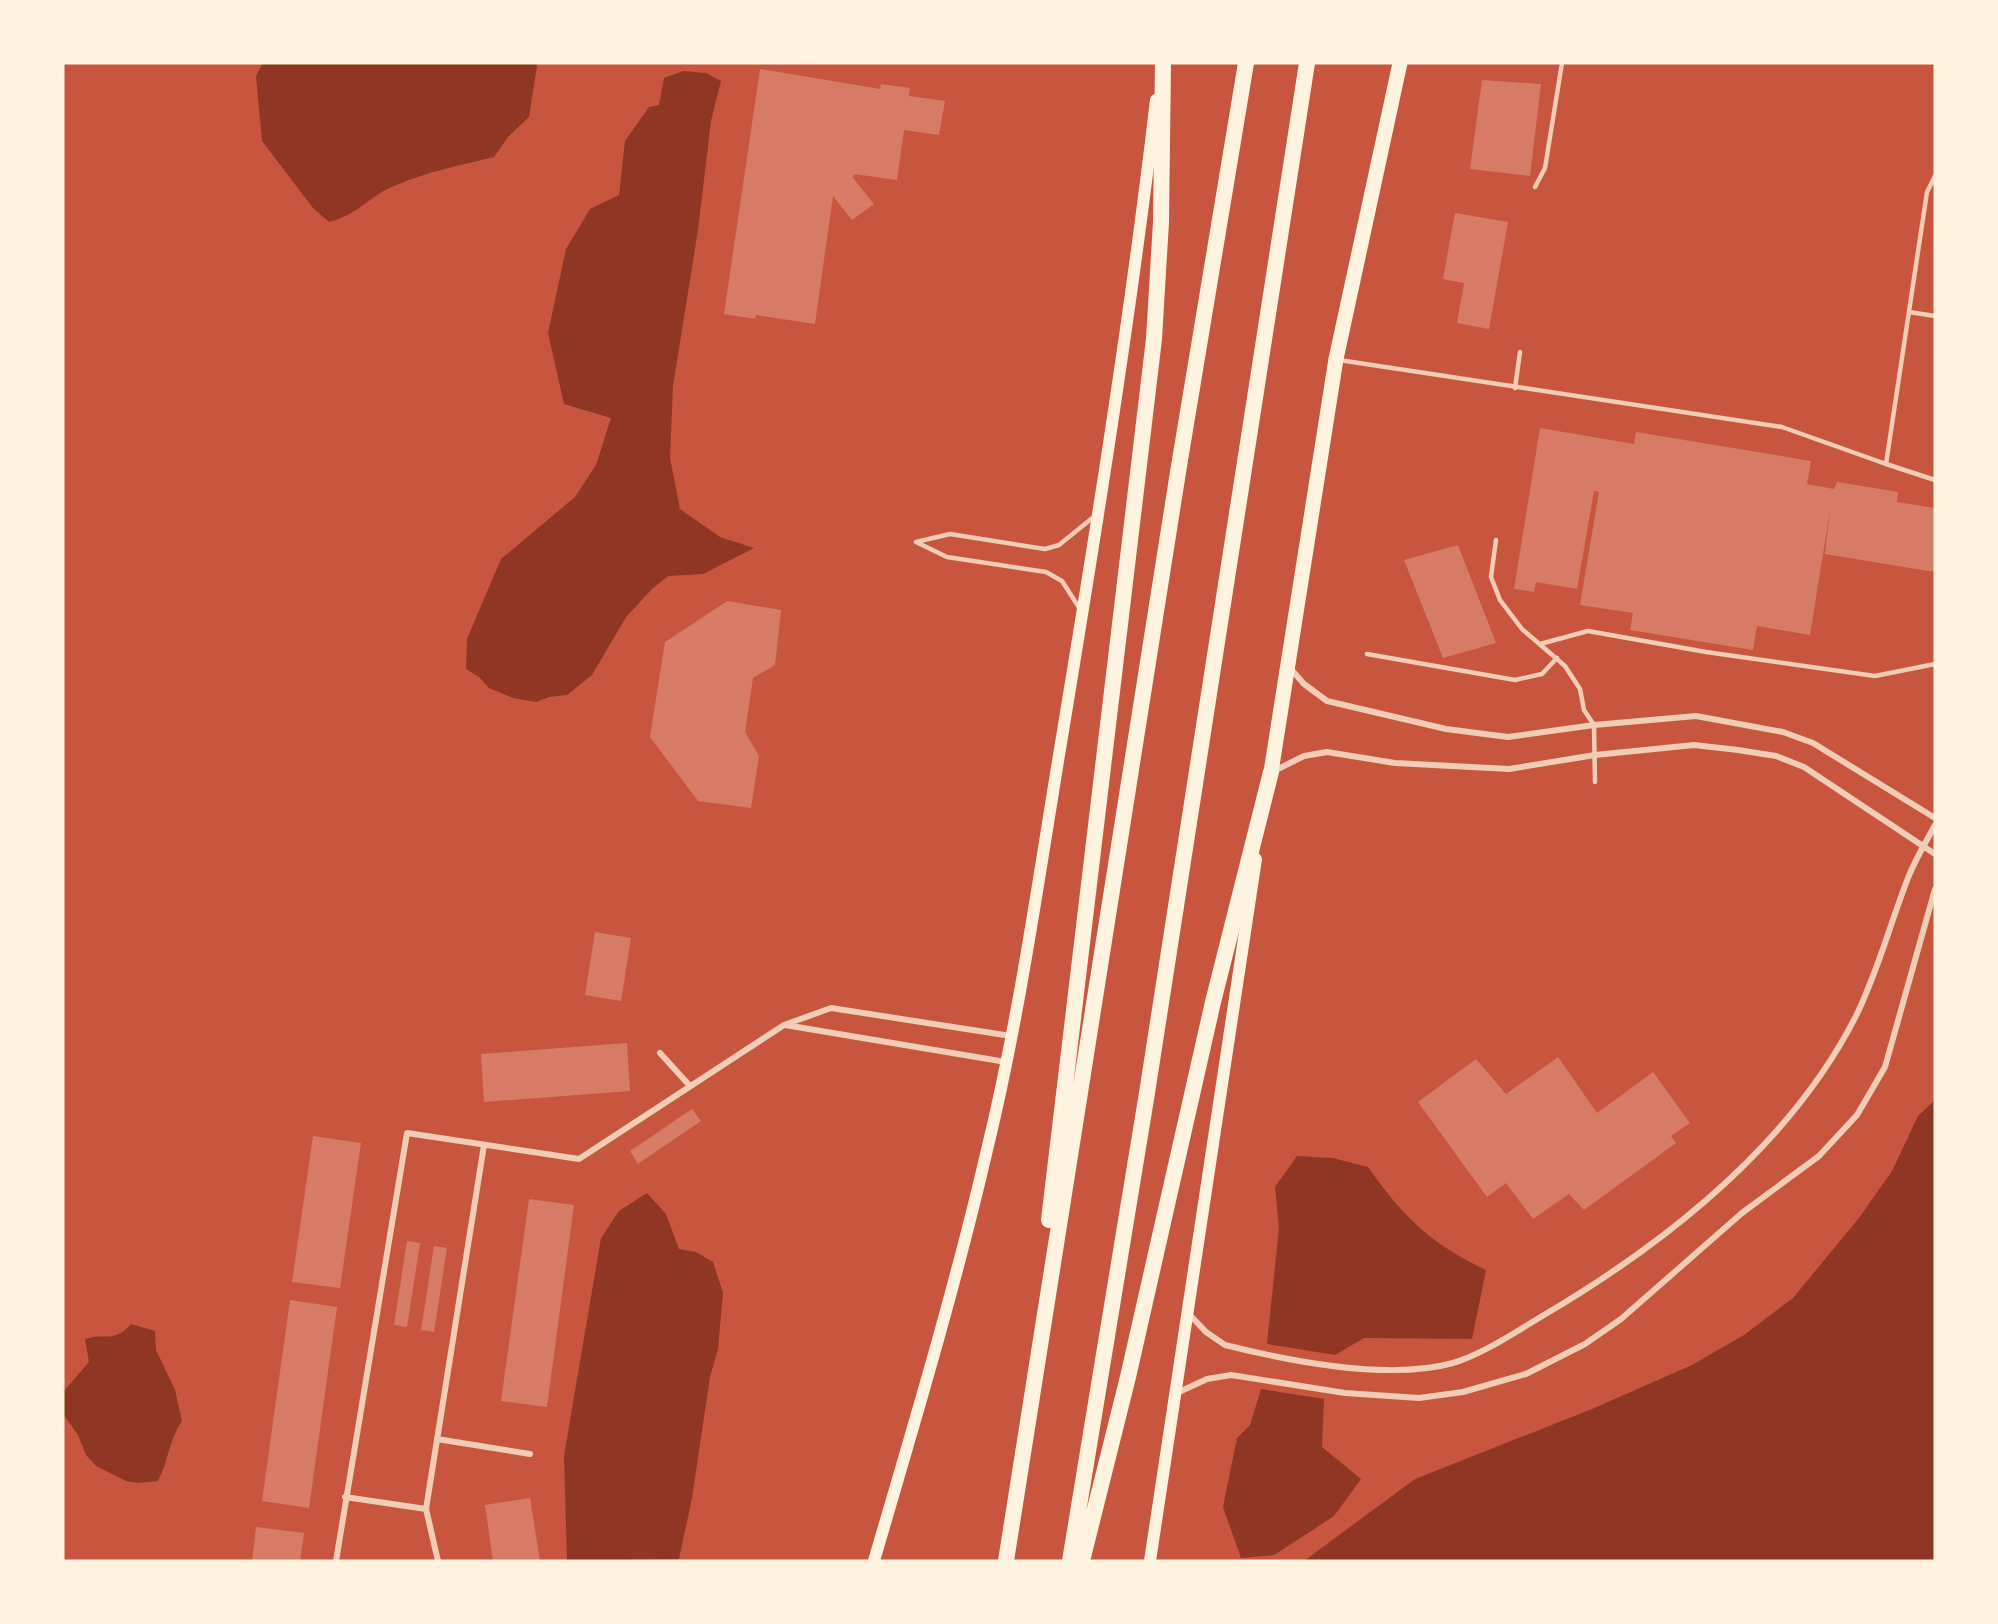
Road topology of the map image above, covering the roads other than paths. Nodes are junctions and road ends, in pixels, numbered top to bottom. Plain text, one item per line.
1 (1161, 63) edge
2 (1246, 63) edge
3 (1307, 63) edge
4 (1400, 63) edge
5 (1562, 63) edge
6 (1935, 176) edge
7 (1535, 187) dead end
8 (1909, 312) junction
9 (1935, 316) edge
10 (1520, 352) dead end
11 (1336, 359) junction
12 (1515, 388) junction
13 (1886, 464) junction
14 (1935, 480) edge
15 (1097, 514) junction
16 (1496, 540) dead end
17 (1082, 613) junction
18 (1539, 644) junction
19 (1367, 654) dead end
20 (1557, 658) junction
21 (1935, 664) edge
22 (1287, 665) junction
23 (1594, 725) junction
24 (1595, 755) junction
25 (1271, 772) junction
26 (1595, 782) dead end
27 (1935, 818) edge
28 (1935, 825) edge
29 (1923, 846) junction
30 (1935, 854) edge
31 (1935, 889) edge
32 (784, 1024) junction
33 (1011, 1036) junction
34 (660, 1053) dead end
35 (1006, 1062) junction
36 (690, 1086) junction
37 (483, 1145) junction
38 (1189, 1314) junction
39 (1036, 1359) junction
40 (1177, 1393) junction
41 (437, 1439) junction
42 (530, 1454) dead end
43 (345, 1497) junction
44 (426, 1509) junction
45 (336, 1561) edge
46 (438, 1561) edge
47 (874, 1561) edge
48 (1006, 1561) edge
49 (1070, 1561) edge
50 (1082, 1561) edge
51 (1150, 1561) edge

1 - 15 main road
1 - 39 highway
2 - 39 highway
3 - 49 highway
4 - 11 main road
5 - 7 lane
6 - 8 lane
8 - 9 lane
8 - 13 lane
10 - 12 lane
11 - 12 lane
11 - 22 main road
12 - 13 lane
13 - 14 lane
15 - 17 main road
15 - 17 lane
16 - 18 lane
17 - 33 main road
18 - 20 lane
18 - 21 lane
19 - 20 lane
20 - 23 lane
22 - 23 street
22 - 25 main road
23 - 24 lane
23 - 27 street
24 - 25 street
24 - 26 lane
24 - 29 street
25 - 38 main road
25 - 50 highway
28 - 29 street
29 - 30 street
29 - 38 street
31 - 40 street
32 - 33 street
32 - 35 street
32 - 36 street
33 - 35 main road
34 - 36 street
35 - 47 main road
36 - 37 street
37 - 41 street
37 - 43 street
38 - 40 main road
39 - 48 highway
40 - 51 main road
41 - 42 street
41 - 44 street
43 - 44 street
43 - 45 street
44 - 46 street

